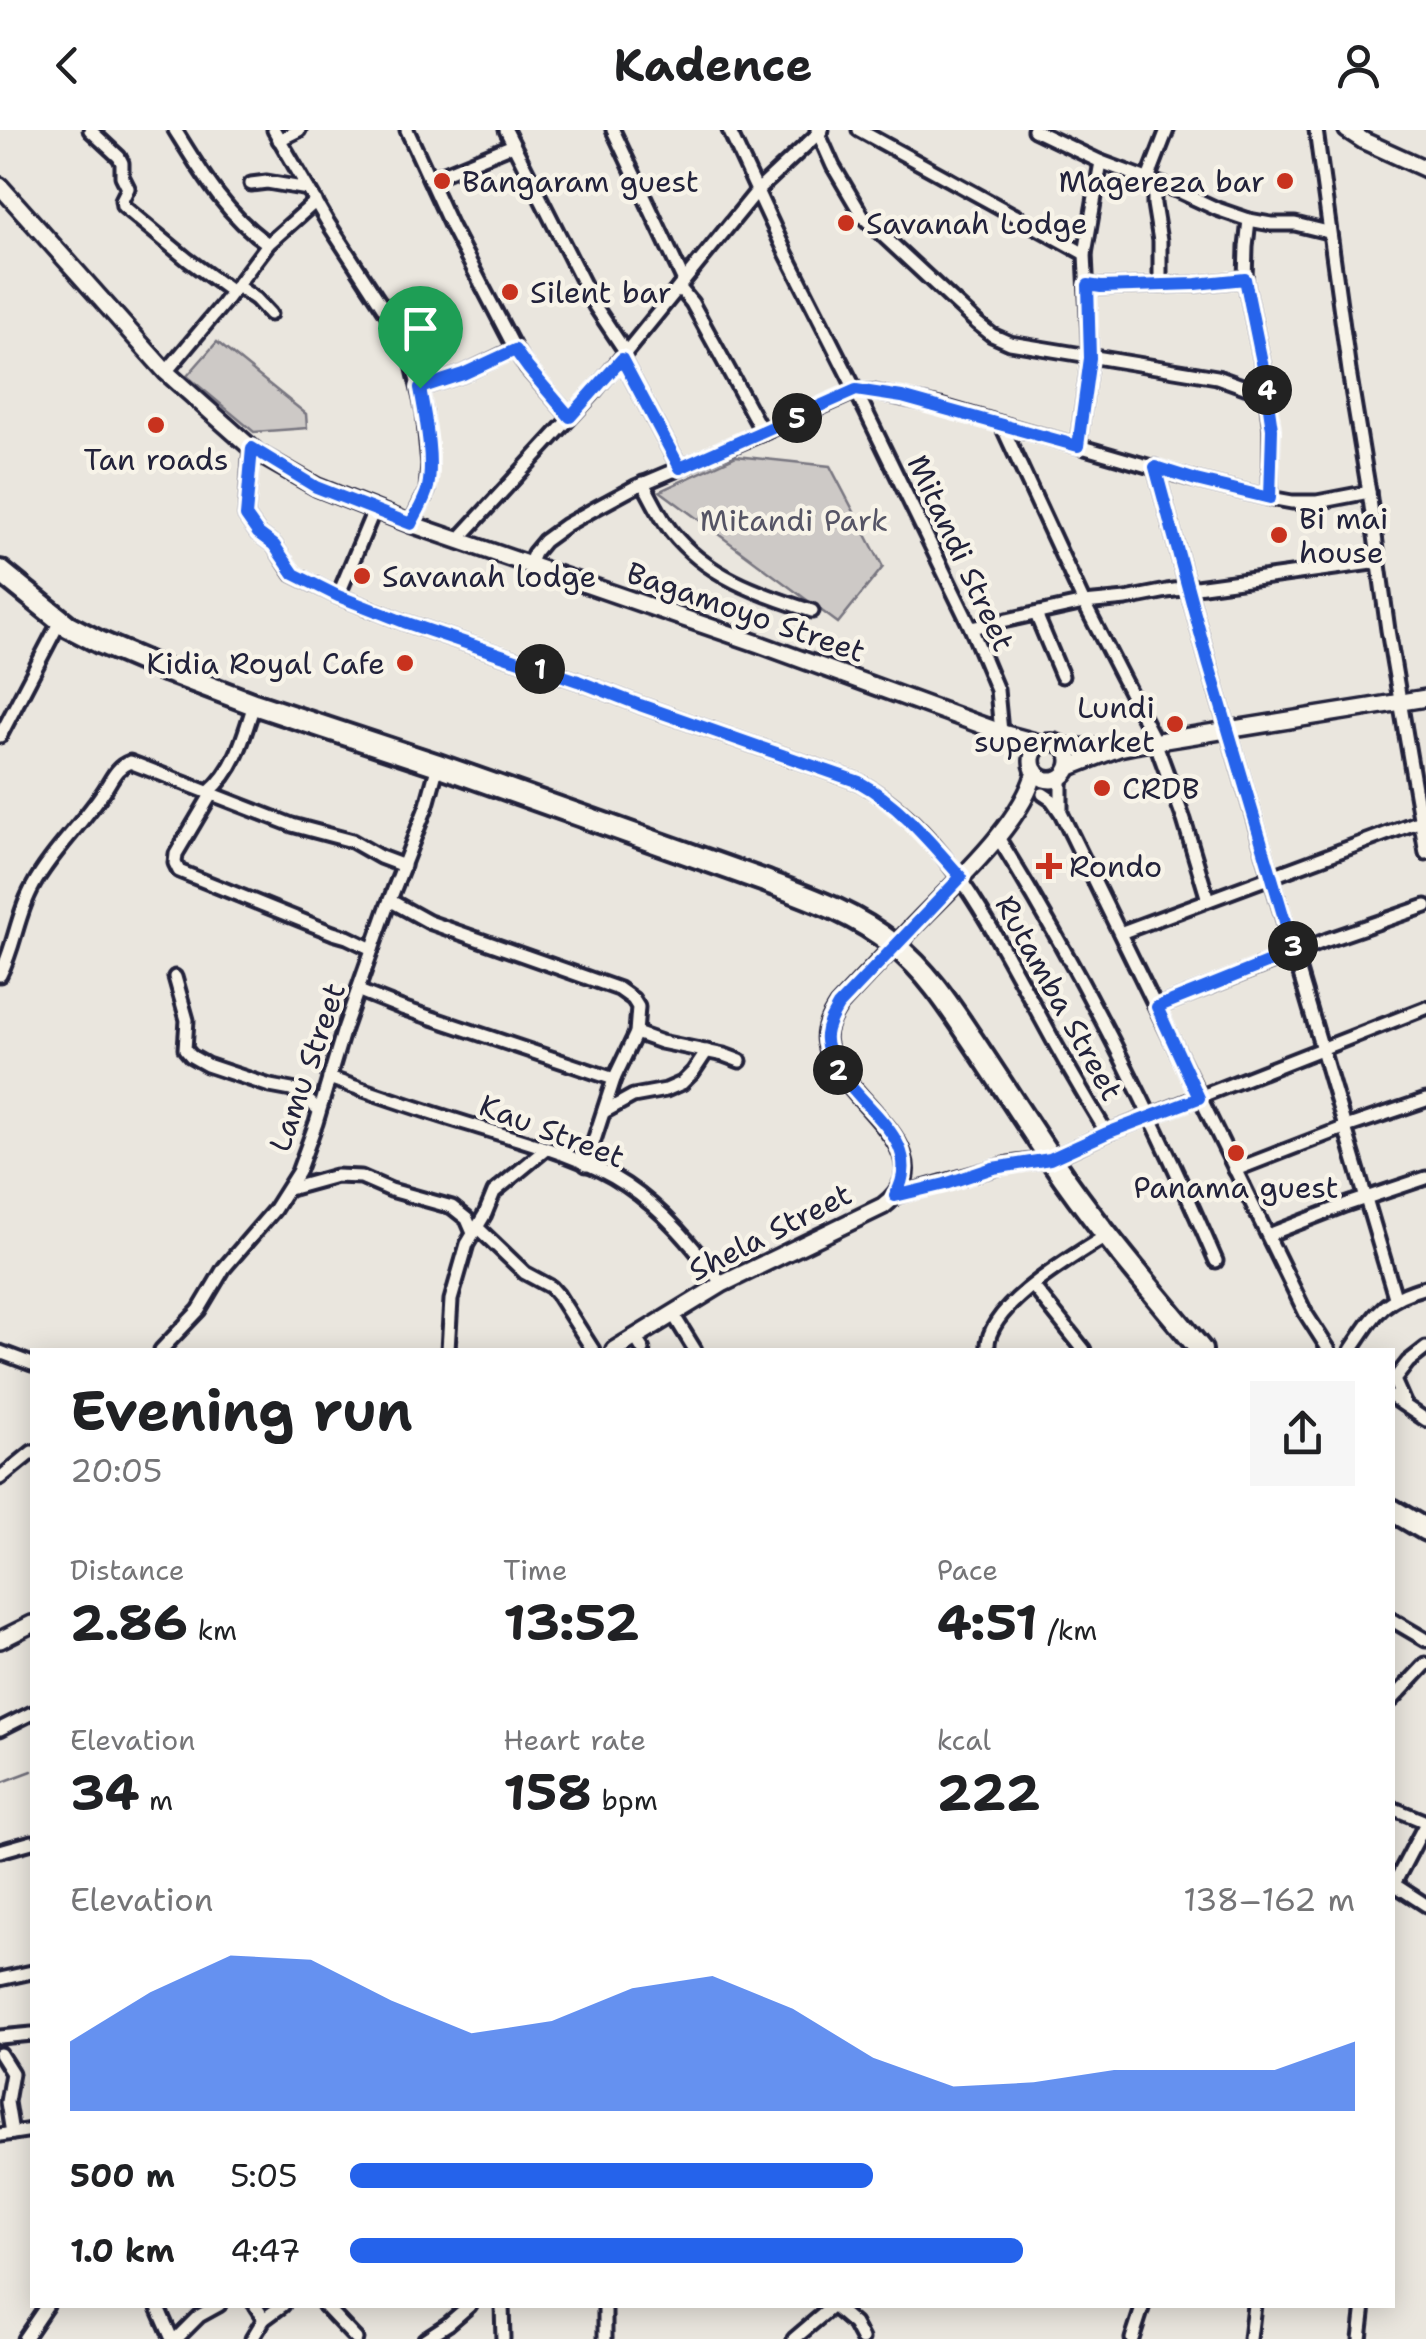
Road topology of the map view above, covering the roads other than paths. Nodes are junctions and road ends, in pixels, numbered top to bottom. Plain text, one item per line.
1 (90, 130) edge
2 (174, 130) edge
3 (299, 130) edge
4 (407, 130) edge
5 (506, 130) edge
6 (613, 130) edge
7 (728, 130) edge
8 (860, 130) edge
9 (1034, 130) edge
10 (1167, 130) edge
11 (1316, 130) edge
12 (1347, 130) edge
13 (819, 131) edge
14 (277, 135) edge
15 (513, 145) junction
16 (1101, 162) junction
17 (1426, 169) edge
18 (430, 179) junction
19 (1151, 180) junction
20 (251, 184) dead end
21 (0, 186) edge
22 (308, 189) junction
23 (757, 192) junction
24 (316, 201) junction
25 (1249, 220) junction
26 (1328, 232) junction
27 (268, 244) junction
28 (1085, 254) junction
29 (1245, 279) junction
30 (682, 284) junction
31 (1160, 284) junction
32 (1088, 285) junction
33 (235, 289) junction
34 (270, 314) dead end
35 (515, 350) junction
36 (623, 355) junction
37 (1090, 358) junction
38 (1263, 367) junction
39 (166, 372) junction
40 (1242, 386) junction
41 (420, 388) junction
42 (856, 390) junction
43 (1268, 395) junction
44 (570, 417) junction
45 (1002, 426) junction
46 (763, 433) junction
47 (1078, 446) junction
48 (252, 448) junction
49 (1155, 467) junction
50 (680, 468) junction
51 (643, 483) junction
52 (1369, 492) junction
53 (1270, 498) junction
54 (374, 510) junction
55 (411, 524) junction
56 (458, 540) junction
57 (1379, 562) junction
58 (529, 566) junction
59 (0, 571) edge
60 (1189, 588) junction
61 (338, 596) junction
62 (1084, 603) junction
63 (812, 612) dead end
64 (1036, 614) junction
65 (60, 620) junction
66 (972, 628) junction
67 (1062, 676) dead end
68 (1426, 698) edge
69 (1400, 702) junction
70 (254, 704) junction
71 (1230, 729) junction
72 (1003, 733) junction
73 (0, 736) edge
74 (1155, 742) junction
75 (1043, 744) junction
76 (1065, 748) junction
77 (1119, 748) junction
78 (438, 766) junction
79 (1034, 769) junction
80 (1057, 780) junction
81 (211, 792) junction
82 (1019, 811) junction
83 (1061, 813) junction
84 (1424, 820) edge
85 (997, 836) junction
86 (1426, 853) edge
87 (404, 866) junction
88 (1272, 876) junction
89 (961, 877) junction
90 (1208, 900) junction
91 (391, 901) junction
92 (1426, 906) edge
93 (1120, 933) junction
94 (896, 946) junction
95 (372, 949) junction
96 (1294, 952) junction
97 (0, 975) edge
98 (176, 977) dead end
99 (360, 990) junction
100 (1157, 1007) junction
101 (1426, 1008) edge
102 (636, 1032) junction
103 (1324, 1049) junction
104 (706, 1051) junction
105 (740, 1061) dead end
106 (329, 1078) junction
107 (614, 1079) junction
108 (1199, 1098) junction
109 (1426, 1100) edge
110 (320, 1110) junction
111 (604, 1112) junction
112 (1152, 1116) junction
113 (1346, 1128) junction
114 (1107, 1133) junction
115 (546, 1149) junction
116 (1050, 1159) junction
117 (586, 1165) junction
118 (1235, 1170) junction
119 (1426, 1178) edge
120 (289, 1188) junction
121 (895, 1196) junction
122 (1366, 1198) junction
123 (475, 1230) junction
124 (1107, 1235) junction
125 (1268, 1235) junction
126 (1216, 1262) dead end
127 (722, 1284) junction
128 (1033, 1286) junction
129 (1426, 1287) edge
130 (1395, 1297) junction
131 (673, 1314) junction
132 (639, 1344) edge
133 (163, 1348) edge
134 (448, 1348) edge
135 (592, 1348) edge
136 (694, 1348) edge
137 (988, 1348) edge
138 (1082, 1348) edge
139 (1199, 1348) edge
140 (1327, 1348) edge
141 (1352, 1348) edge
142 (1426, 1348) edge
143 (0, 1352) edge
144 (30, 1363) edge
145 (1395, 1379) edge
146 (1395, 1382) edge
147 (1395, 1399) edge
148 (1405, 1405) junction
149 (1426, 1420) edge
150 (30, 1459) edge
151 (0, 1478) edge
152 (1395, 1512) edge
153 (1426, 1530) edge
154 (1395, 1622) edge
155 (30, 1625) edge
156 (0, 1640) edge
157 (1426, 1640) edge
158 (1426, 1664) edge
159 (1395, 1697) edge
160 (30, 1714) edge
161 (0, 1729) edge
162 (1395, 1809) edge
163 (1426, 1822) edge
164 (30, 1834) edge
165 (30, 1843) edge
166 (4, 1850) edge
167 (1395, 1880) edge
168 (1395, 1885) edge
169 (1426, 1905) edge
170 (30, 1972) edge
171 (0, 1979) edge
172 (30, 2034) edge
173 (0, 2037) edge
174 (0, 2054) edge
175 (6, 2134) edge
176 (45, 2308) edge
177 (158, 2308) edge
178 (214, 2308) edge
179 (257, 2308) edge
180 (279, 2308) edge
181 (327, 2308) edge
182 (467, 2308) edge
183 (502, 2308) edge
184 (605, 2308) edge
185 (832, 2308) edge
186 (836, 2308) edge
187 (1143, 2308) edge
188 (1254, 2308) edge
189 (1364, 2308) edge
190 (264, 2319) junction
191 (428, 2338) edge
192 (24, 2339) edge
193 (174, 2339) edge
194 (252, 2339) edge
195 (356, 2339) edge
196 (503, 2339) edge
197 (605, 2339) edge
198 (794, 2339) edge
199 (862, 2339) edge
200 (1132, 2339) edge
201 (1250, 2339) edge
202 (1360, 2339) edge

1 - 33 street
2 - 27 street
3 - 14 street
4 - 18 street
5 - 15 street
6 - 30 street
7 - 23 street, Mitandi Street
8 - 28 street
9 - 16 street
10 - 19 street
11 - 26 street
12 - 17 main road
13 - 23 street
13 - 37 street
14 - 22 street
15 - 18 street
15 - 36 street
16 - 19 street
16 - 28 street
18 - 35 street
19 - 25 street
19 - 31 street
20 - 22 street
21 - 39 main road, Bagamoyo Street
22 - 24 street
23 - 30 street
23 - 42 street, Mitandi Street
24 - 27 street
24 - 41 street
25 - 26 street
25 - 29 street
26 - 52 street
27 - 33 street
28 - 32 street
29 - 31 street
29 - 38 street
30 - 36 street
30 - 46 street
31 - 32 street
32 - 37 street
33 - 34 street
33 - 39 street
35 - 41 street
35 - 44 street
36 - 44 street
36 - 50 street
37 - 40 street
37 - 47 street
38 - 40 street
38 - 43 street
39 - 48 main road, Bagamoyo Street
40 - 43 street
41 - 55 street
42 - 45 street
42 - 46 street
42 - 66 street, Mitandi Street
43 - 53 street
44 - 56 street
45 - 47 street
45 - 62 street
46 - 50 street
47 - 49 street
48 - 54 main road, Bagamoyo Street
48 - 61 street, Rutamba Street
49 - 53 street
49 - 60 street
50 - 51 street
51 - 58 street
51 - 63 street
52 - 53 street
52 - 57 street
54 - 55 main road, Bagamoyo Street
54 - 61 street
55 - 56 main road, Bagamoyo Street
56 - 58 main road, Bagamoyo Street
57 - 60 street
57 - 69 street
58 - 72 main road, Bagamoyo Street
59 - 65 highway
60 - 62 street
60 - 71 street
61 - 89 street, Rutamba Street
62 - 64 street
62 - 74 street
64 - 66 street
64 - 67 street
65 - 70 highway
65 - 73 street
66 - 72 street, Mitandi Street
68 - 69 main road
69 - 71 main road
69 - 84 street
70 - 78 highway
70 - 81 street
71 - 74 main road
71 - 88 street
72 - 75 main road, Bagamoyo Street
72 - 79 main road
74 - 77 main road
74 - 90 street
75 - 76 main road
75 - 79 main road
76 - 77 main road
76 - 80 main road
77 - 80 main road
78 - 87 street, Lamu Street
78 - 94 highway
79 - 80 main road
79 - 82 main road
80 - 82 main road
80 - 83 street
80 - 83 street
81 - 87 street
81 - 95 street
81 - 97 street
82 - 85 main road, Shela Street
83 - 93 street
84 - 86 street
84 - 88 street
85 - 89 main road, Shela Street
85 - 112 street
87 - 91 street, Lamu Street
88 - 90 street
88 - 96 street
89 - 94 main road, Shela Street
89 - 114 street, Rutamba Street
90 - 93 street
91 - 95 street, Lamu Street
91 - 102 street
92 - 96 street
93 - 100 street
94 - 116 highway
94 - 121 main road, Shela Street
95 - 99 street, Lamu Street
96 - 100 street
96 - 103 street
98 - 110 street
99 - 106 street, Lamu Street
99 - 107 street
100 - 108 street
101 - 103 street
102 - 104 street
102 - 107 street
103 - 108 street
103 - 113 street
104 - 105 street
104 - 111 street
106 - 110 street, Lamu Street
106 - 115 street, Kau Street
107 - 111 street
108 - 112 street
108 - 118 street
109 - 113 street
110 - 120 street, Lamu Street
111 - 117 street
112 - 114 street
112 - 126 street
113 - 118 street
113 - 122 street
114 - 116 street
115 - 117 street, Kau Street
115 - 123 street
116 - 121 street
116 - 124 highway
117 - 127 street, Kau Street
118 - 125 street
119 - 122 street
120 - 123 street
120 - 133 street, Lamu Street
121 - 127 main road, Shela Street
122 - 125 street
122 - 130 street
123 - 134 street
123 - 135 street
124 - 128 street
124 - 139 highway
125 - 140 street
127 - 131 main road, Shela Street
128 - 137 street
128 - 138 street
129 - 130 street
130 - 141 street
131 - 132 main road, Shela Street
131 - 136 street
142 - 145 street
143 - 144 street
146 - 148 street
147 - 148 street
148 - 149 street
150 - 151 street
152 - 153 highway
154 - 157 street
155 - 156 main road
158 - 159 street
160 - 161 street
162 - 163 street
163 - 167 street
164 - 166 street
165 - 166 street
168 - 169 street
170 - 171 street
172 - 173 street
174 - 175 street
176 - 192 street
177 - 193 street
178 - 193 street
179 - 190 street
180 - 190 street
181 - 195 street
182 - 191 street
183 - 196 street
184 - 197 street
185 - 198 street
186 - 199 street
187 - 200 street
188 - 201 street
189 - 202 street
190 - 194 street

